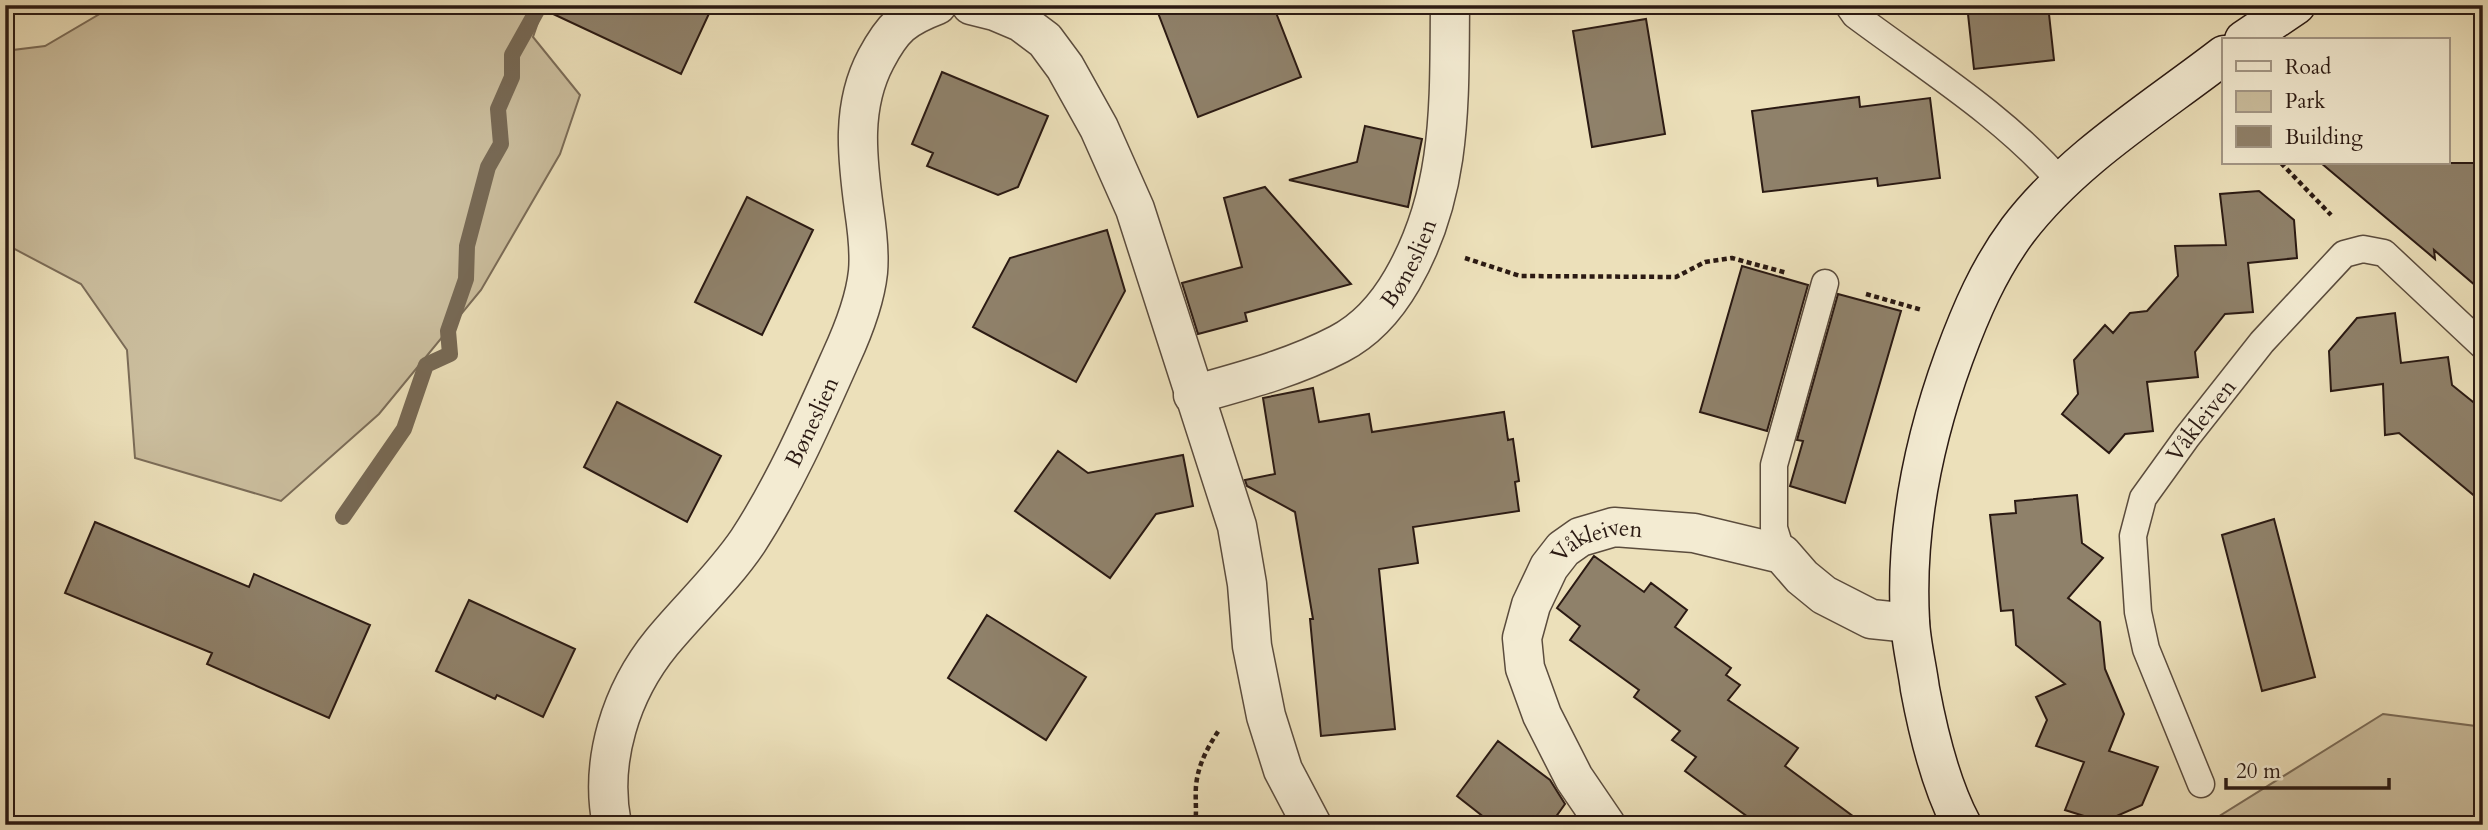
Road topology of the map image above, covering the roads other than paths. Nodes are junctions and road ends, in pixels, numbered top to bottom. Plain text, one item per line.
1 (937, 5) edge
2 (971, 5) edge
3 (1450, 5) edge
4 (1848, 5) edge
5 (2222, 57) edge
6 (2062, 183) junction
7 (1825, 283) road end
8 (2483, 346) edge
9 (1193, 395) junction
10 (1782, 554) junction
11 (1910, 623) junction
12 (2201, 784) dead end
13 (612, 825) edge
14 (1312, 825) edge
15 (1606, 825) edge
16 (1962, 825) edge

1 - 13 street, Bøneslien
2 - 9 street
3 - 9 street, Bøneslien
4 - 6 lane
5 - 6 street
6 - 11 street
7 - 10 lane
8 - 12 lane, Våkleiven
9 - 14 street
10 - 11 street
10 - 15 street, Våkleiven
11 - 16 street

